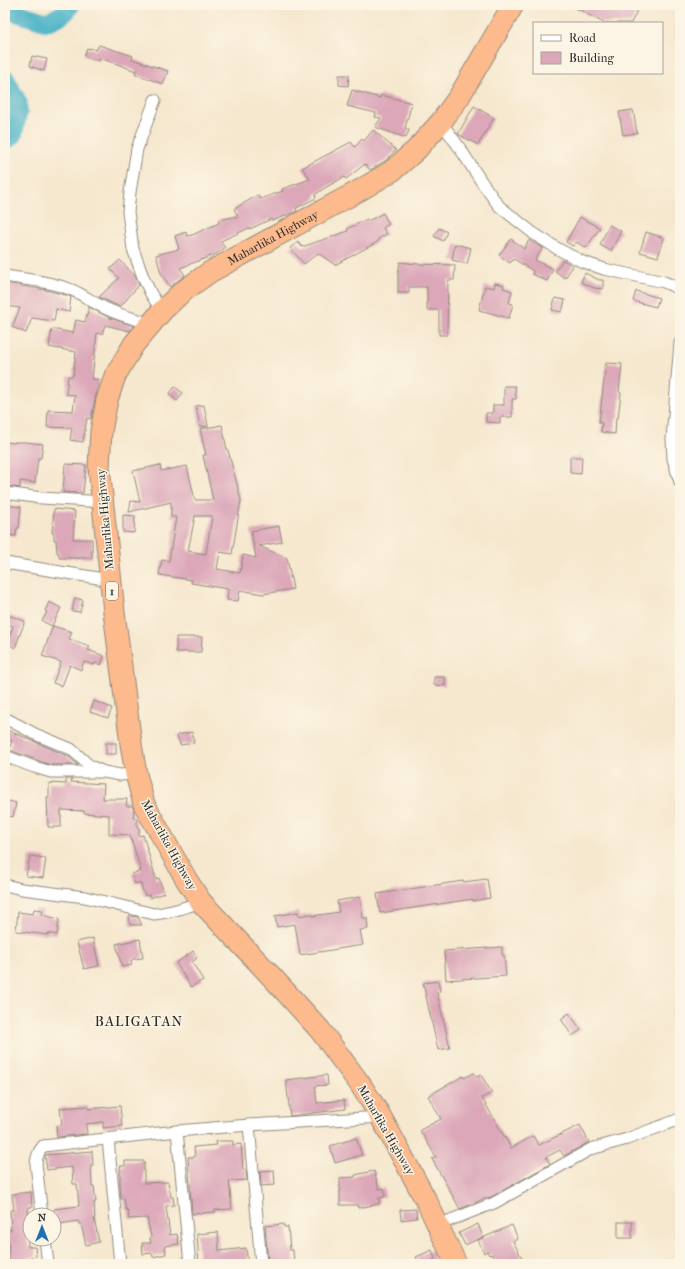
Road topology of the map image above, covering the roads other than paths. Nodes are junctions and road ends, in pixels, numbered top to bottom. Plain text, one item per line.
1 (513, 5) edge
2 (155, 100) dead end
3 (441, 122) junction
4 (5, 276) edge
5 (680, 289) edge
6 (157, 318) junction
7 (680, 343) edge
8 (680, 482) edge
9 (5, 492) edge
10 (103, 502) junction
11 (5, 563) edge
12 (110, 580) junction
13 (5, 718) edge
14 (5, 756) edge
15 (104, 772) junction
16 (136, 774) junction
17 (5, 885) edge
18 (201, 902) junction
19 (381, 1117) junction
20 (680, 1120) edge
21 (249, 1125) junction
22 (177, 1131) junction
23 (108, 1139) junction
24 (41, 1207) edge
25 (438, 1225) junction
26 (46, 1247) edge
27 (48, 1264) edge
28 (120, 1264) edge
29 (190, 1264) edge
30 (261, 1264) edge
31 (456, 1264) edge

1 - 3 highway, Maharlika Highway / 1
2 - 6 street
3 - 5 street
3 - 6 highway, Maharlika Highway / 1
4 - 6 street
6 - 10 highway, Maharlika Highway / 1
7 - 8 street
9 - 10 street
10 - 12 highway, Maharlika Highway / 1
11 - 12 street
12 - 16 highway, Maharlika Highway / 1
13 - 15 street
14 - 15 street
15 - 16 street
16 - 18 highway, Maharlika Highway / 1
17 - 18 street
18 - 19 highway, Maharlika Highway / 1
19 - 21 street
19 - 25 highway, Maharlika Highway / 1
20 - 25 street
21 - 22 street
21 - 30 street
22 - 23 street
22 - 29 street
23 - 24 street
23 - 28 street
25 - 31 highway, Maharlika Highway / 1
26 - 27 street

